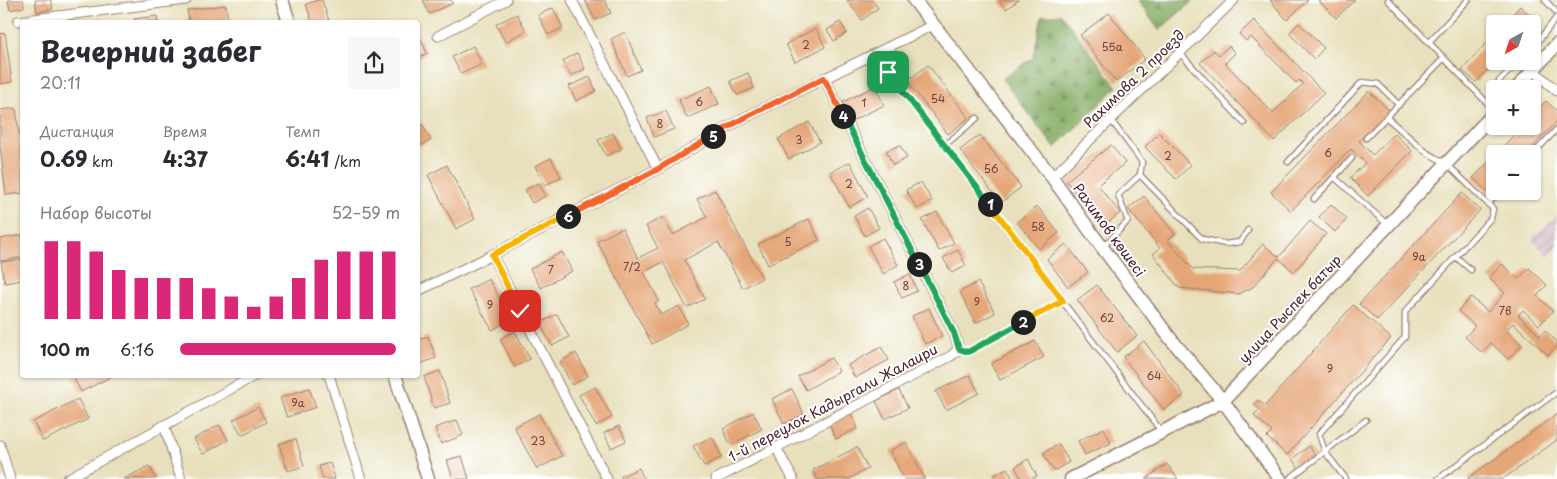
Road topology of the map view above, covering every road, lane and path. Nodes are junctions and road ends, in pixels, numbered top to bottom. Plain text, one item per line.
1 (186, 0) edge
2 (282, 0) edge
3 (506, 0) edge
4 (572, 0) edge
5 (914, 0) edge
6 (1234, 0) edge
7 (1388, 0) edge
8 (1468, 0) edge
9 (1545, 0) edge
10 (1557, 13) edge
11 (1557, 17) edge
12 (26, 20) edge
13 (288, 20) edge
14 (933, 25) junction
15 (438, 36) dead end
16 (1541, 40) edge
17 (1428, 43) junction
18 (1557, 44) edge
19 (1541, 48) edge
20 (1180, 53) junction
21 (1547, 55) junction
22 (1444, 58) junction
23 (1541, 62) edge
24 (1511, 70) edge
25 (1534, 70) joint
26 (888, 72) dead end
27 (824, 78) junction
28 (1501, 80) edge
29 (1525, 80) edge
30 (1557, 91) edge
31 (1486, 102) edge
32 (1399, 105) junction
33 (1386, 117) junction
34 (977, 118) dead end
35 (1111, 120) junction
36 (1486, 121) edge
37 (1244, 123) dead end
38 (1557, 129) edge
39 (1366, 138) dead end
40 (945, 145) junction
41 (1541, 146) edge
42 (1352, 158) dead end
43 (1288, 162) dead end
44 (1447, 164) junction
45 (658, 169) junction
46 (1140, 175) junction
47 (1052, 177) junction
48 (1334, 177) junction
49 (1314, 199) dead end
50 (1491, 200) edge
51 (1488, 204) junction
52 (1389, 226) junction
53 (1248, 230) dead end
54 (1102, 248) junction
55 (492, 255) junction
56 (1456, 257) junction
57 (1471, 270) dead end
58 (420, 290) edge
59 (1063, 301) junction
60 (959, 349) junction
61 (250, 378) edge
62 (330, 378) edge
63 (396, 378) edge
64 (1557, 392) edge
65 (1223, 401) junction
66 (1366, 420) dead end
67 (164, 425) junction
68 (1162, 432) junction
69 (0, 446) edge
70 (777, 449) junction
71 (1325, 452) junction
72 (10, 479) edge
73 (67, 479) edge
74 (181, 479) edge
75 (361, 479) edge
76 (428, 479) edge
77 (607, 479) edge
78 (716, 479) edge
79 (793, 479) edge
80 (1071, 479) edge
81 (1280, 479) edge
82 (1289, 479) edge
83 (1346, 479) edge
84 (1438, 479) edge

1 - 12 street
2 - 13 street
3 - 15 street
4 - 45 street
5 - 14 street, Рахимов көшесі
6 - 20 street, Рахимова 2 проезд
7 - 17 lane
8 - 17 lane
9 - 10 lane
11 - 16 lane
14 - 27 street
14 - 47 street, Рахимов көшесі
17 - 22 lane
18 - 21 street
19 - 21 lane
20 - 35 street, Рахимова 2 проезд
20 - 37 lane
21 - 23 street
22 - 31 lane
22 - 32 lane
24 - 28 lane
25 - 29 street
25 - 30 street
26 - 40 lane
27 - 45 street
27 - 60 street, 1-й переулок Кадыргали Жалаири
32 - 33 lane
32 - 43 lane
33 - 39 lane
33 - 44 lane
34 - 40 lane
35 - 46 lane
35 - 47 street, Рахимова 2 проезд
36 - 44 street, улица Рыспек батыр
38 - 41 lane
40 - 59 lane
42 - 48 lane
44 - 51 lane
44 - 52 street, улица Рыспек батыр
45 - 55 street
46 - 53 lane
46 - 54 lane
47 - 54 street, Рахимов көшесі
48 - 49 lane
48 - 52 lane
50 - 51 lane
51 - 56 lane
52 - 65 street, улица Рыспек батыр
54 - 65 street, Рахимов көшесі
55 - 58 street
55 - 77 street
56 - 57 lane
56 - 71 lane
59 - 60 lane
59 - 68 lane
60 - 70 street, 1-й переулок Кадыргали Жалаири
61 - 67 street
62 - 75 street
63 - 76 street
64 - 84 lane
65 - 68 street, улица Рыспек батыр
65 - 81 street, Рахимов көшесі
66 - 71 lane
67 - 73 street
67 - 74 street
68 - 80 street, улица Рыспек батыр
69 - 72 street
70 - 78 street, 1-й переулок Кадыргали Жалаири
70 - 79 street
71 - 82 lane
71 - 83 lane

